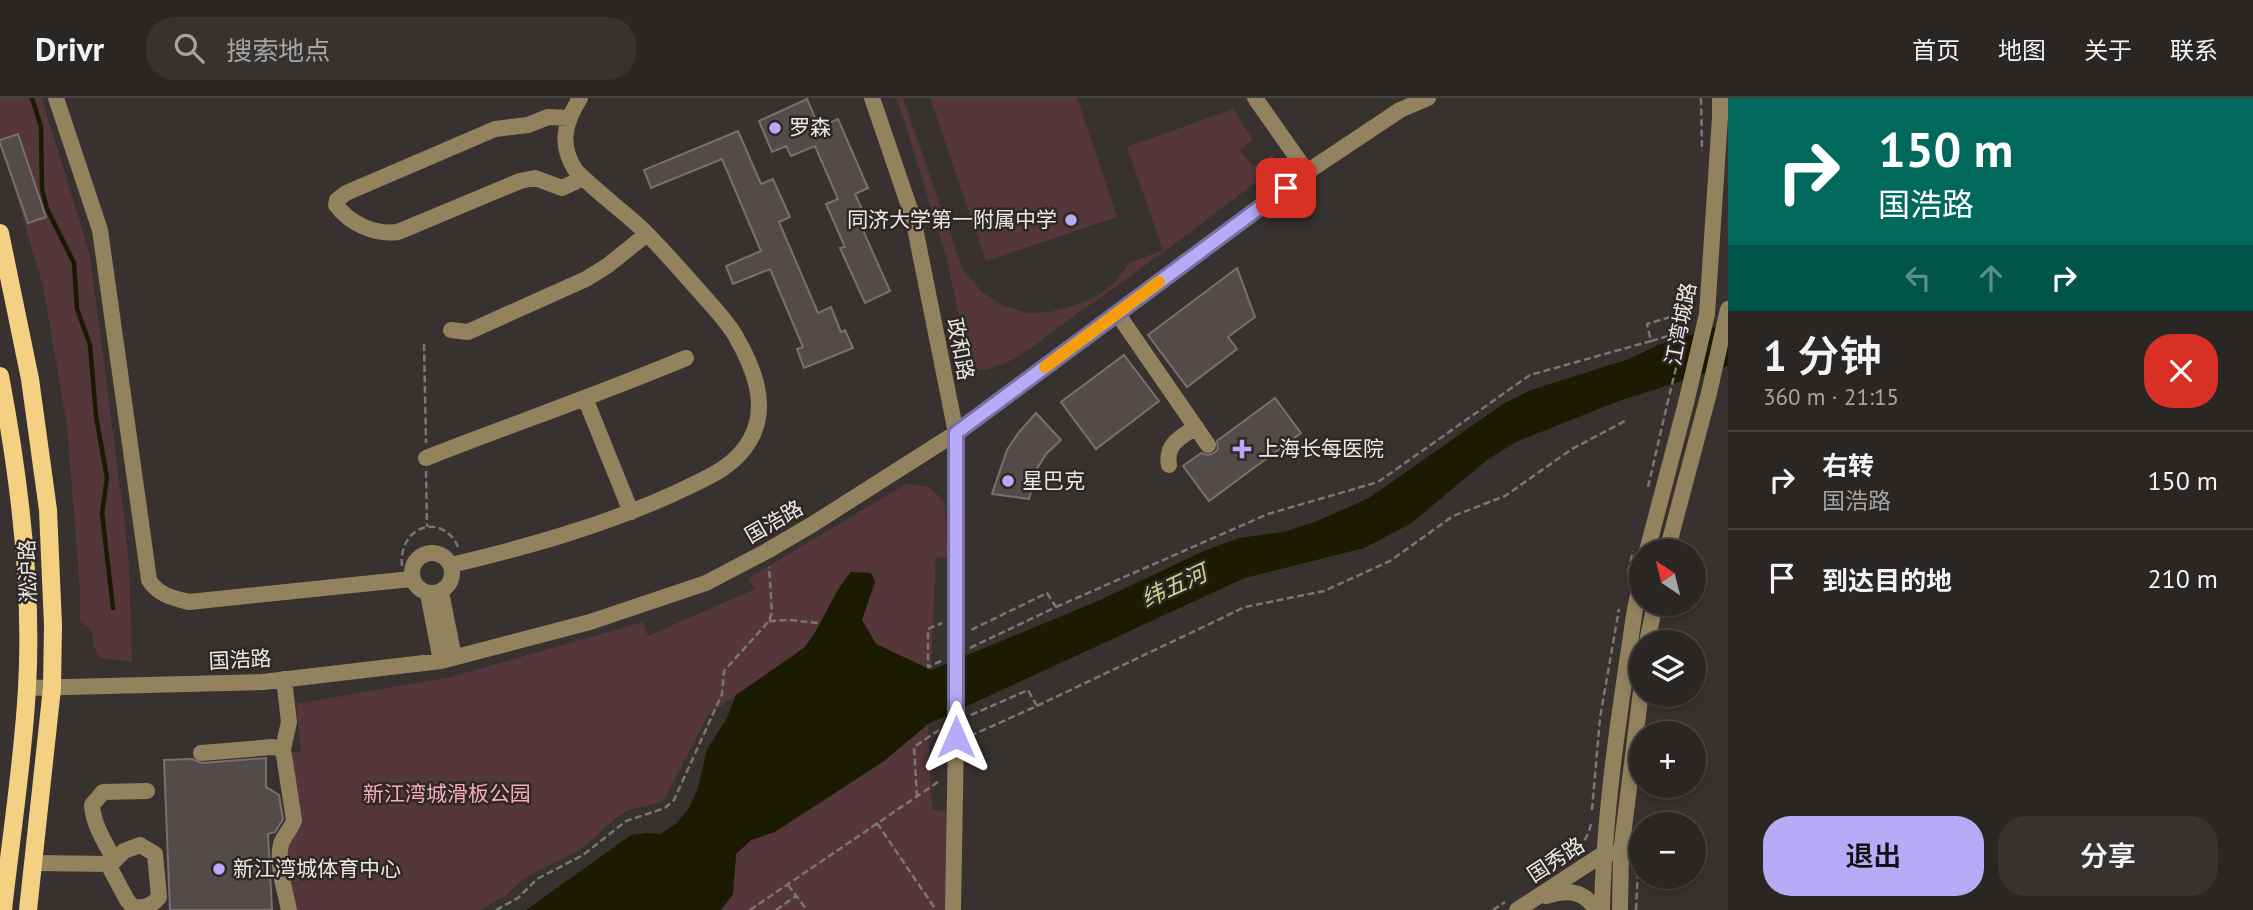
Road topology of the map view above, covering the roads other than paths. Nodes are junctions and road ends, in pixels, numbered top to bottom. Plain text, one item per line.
1 (56, 98) edge
2 (580, 98) edge
3 (872, 98) edge
4 (1255, 98) edge
5 (1428, 98) edge
6 (1720, 98) edge
7 (570, 118) junction
8 (1307, 172) junction
9 (581, 177) junction
10 (0, 233) edge
11 (646, 234) junction
12 (1728, 309) edge
13 (1117, 313) junction
14 (451, 330) dead end
15 (687, 358) dead end
16 (0, 376) edge
17 (586, 398) junction
18 (1196, 427) junction
19 (956, 433) junction
20 (1208, 444) dead end
21 (426, 458) road end
22 (1169, 465) dead end
23 (631, 512) junction
24 (1643, 539) edge
25 (1670, 539) edge
26 (457, 564) junction
27 (407, 580) junction
28 (435, 593) junction
29 (1631, 616) edge
30 (447, 659) junction
31 (284, 679) junction
32 (27, 688) junction
33 (52, 688) junction
34 (1639, 707) edge
35 (283, 749) junction
36 (201, 753) dead end
37 (146, 791) dead end
38 (1621, 852) junction
39 (1603, 854) junction
40 (112, 862) junction
41 (33, 863) junction
42 (1533, 900) junction
43 (1515, 904) edge
44 (133, 909) edge
45 (3, 910) edge
46 (28, 910) edge
47 (289, 910) edge
48 (953, 910) edge
49 (1596, 910) edge
50 (1602, 910) edge
51 (1620, 910) edge

1 - 27 street
2 - 7 street
3 - 19 street, 政和路
4 - 8 street
5 - 8 street, 国浩路
6 - 24 street, 江湾城路, bridge
7 - 9 street
7 - 9 street
8 - 13 street, 国浩路
9 - 11 street
10 - 33 main road, 淞沪路
11 - 14 street
11 - 23 street
12 - 25 street, 江湾城路, bridge
13 - 18 street
13 - 19 street, 国浩路
15 - 17 street
16 - 32 main road, 淞沪路
17 - 21 street
17 - 23 street
18 - 20 street
18 - 22 street
19 - 30 street, 国浩路
19 - 48 street, 政和路, bridge
23 - 26 street
26 - 27 street
26 - 28 street
27 - 28 street
28 - 30 street
29 - 39 street
30 - 31 street, 国浩路
31 - 33 street, 国浩路
31 - 35 street
32 - 33 street, 国浩路
32 - 45 main road, 淞沪路
33 - 41 main road, 淞沪路
34 - 38 street
35 - 36 street
35 - 47 street
37 - 40 street
38 - 39 street, 国秀路
38 - 51 street
39 - 42 street, 国秀路
39 - 50 street
40 - 41 street
40 - 44 street
40 - 44 street
41 - 46 main road, 淞沪路
42 - 43 street, 国秀路
42 - 49 street

